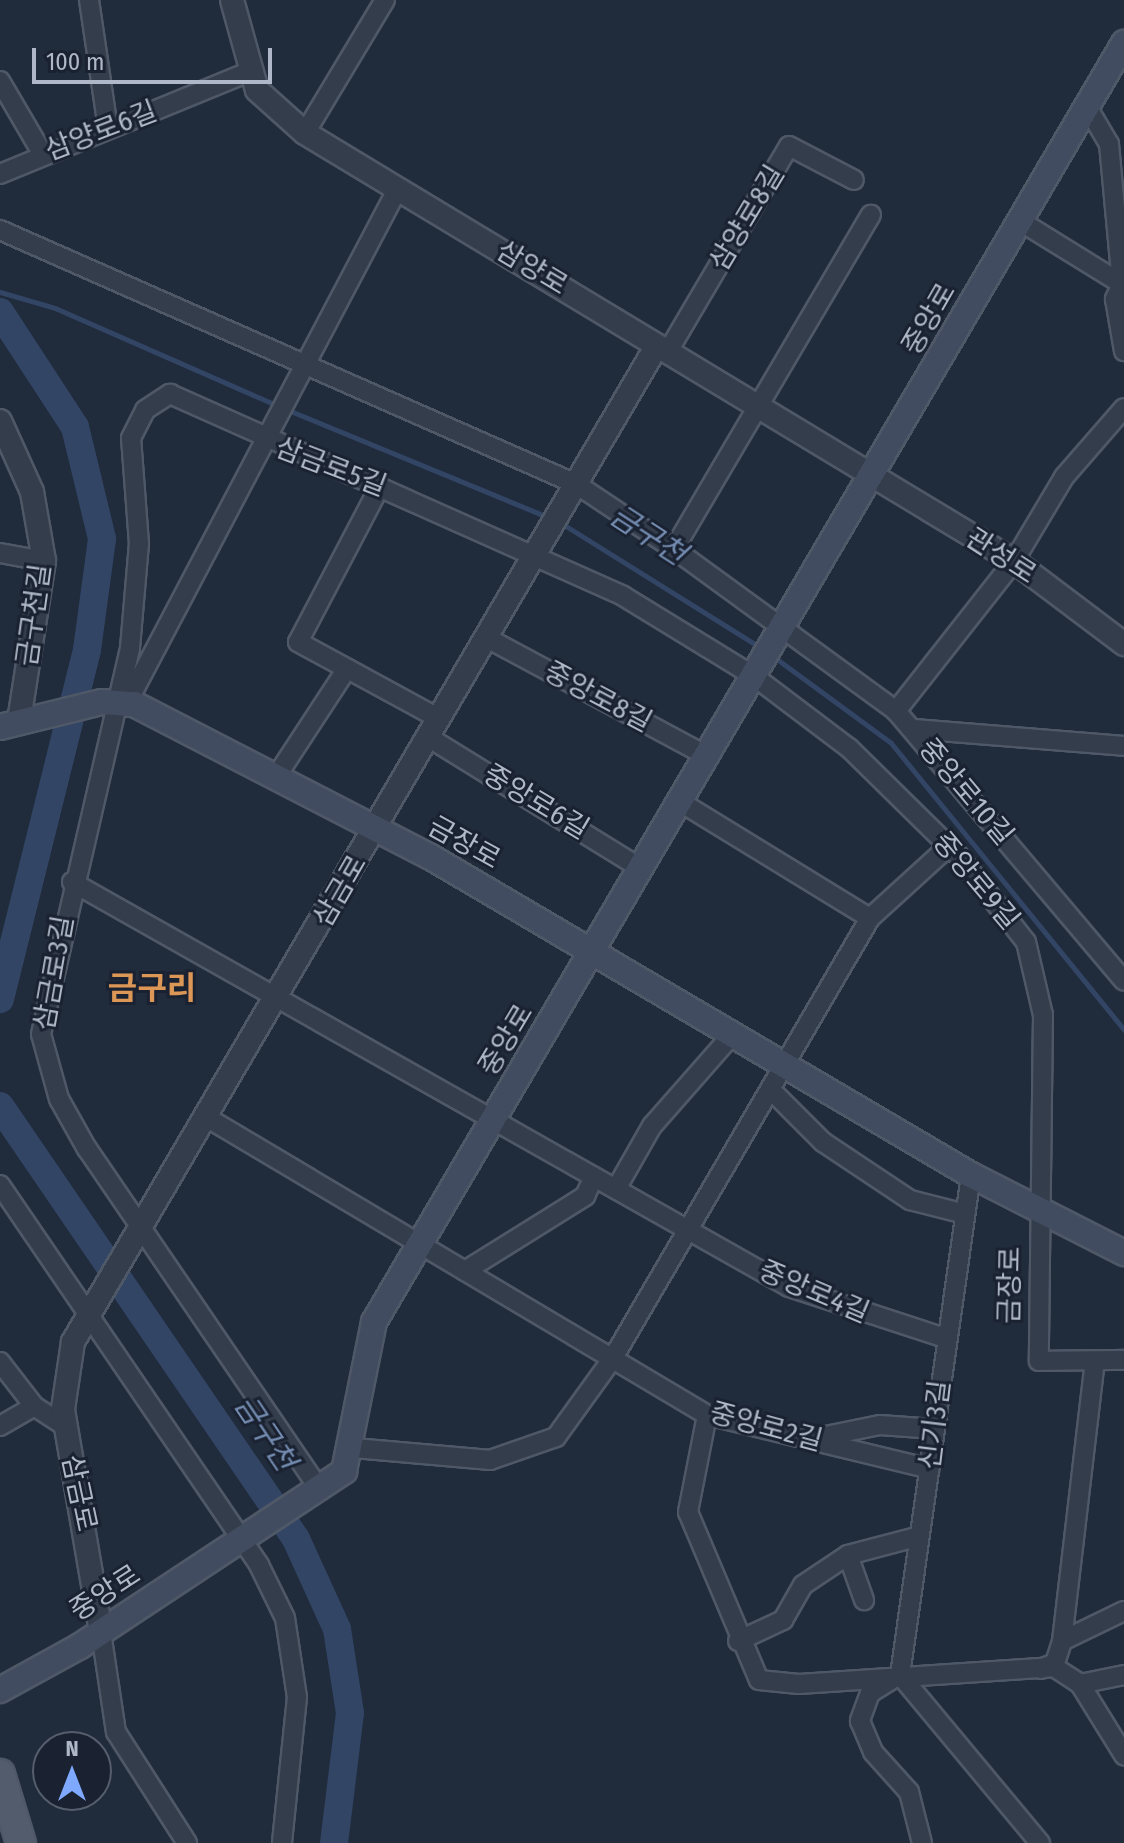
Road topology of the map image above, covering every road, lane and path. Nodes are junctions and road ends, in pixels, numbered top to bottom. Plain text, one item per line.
1 (89, 0) edge
2 (232, 0) edge
3 (385, 0) edge
4 (1124, 43) edge
5 (249, 72) junction
6 (0, 81) edge
7 (1086, 105) junction
8 (108, 129) junction
9 (305, 133) junction
10 (42, 153) junction
11 (0, 174) edge
12 (854, 180) dead end
13 (397, 190) junction
14 (871, 215) dead end
15 (1020, 221) junction
16 (0, 230) edge
17 (1122, 284) junction
18 (662, 350) junction
19 (1124, 351) edge
20 (297, 372) junction
21 (758, 406) junction
22 (1124, 408) edge
23 (0, 421) edge
24 (267, 436) junction
25 (872, 478) junction
26 (380, 486) junction
27 (574, 488) junction
28 (541, 547) junction
29 (674, 549) junction
30 (0, 553) edge
31 (44, 561) junction
32 (1014, 561) junction
33 (786, 626) junction
34 (487, 638) junction
35 (1124, 644) edge
36 (346, 670) junction
37 (759, 670) junction
38 (116, 702) junction
39 (896, 711) junction
40 (17, 722) edge
41 (434, 728) junction
42 (914, 729) junction
43 (1124, 746) edge
44 (709, 757) junction
45 (276, 777) junction
46 (682, 803) junction
47 (375, 828) junction
48 (949, 846) junction
49 (642, 869) junction
50 (72, 882) junction
51 (870, 918) junction
52 (593, 951) junction
53 (1124, 969) edge
54 (1124, 981) edge
55 (280, 994) junction
56 (732, 1035) junction
57 (784, 1067) junction
58 (771, 1090) junction
59 (206, 1117) junction
60 (493, 1120) junction
61 (971, 1175) junction
62 (594, 1177) junction
63 (0, 1185) edge
64 (616, 1189) junction
65 (1042, 1211) junction
66 (965, 1214) junction
67 (134, 1231) junction
68 (690, 1231) junction
69 (420, 1245) junction
70 (1124, 1253) edge
71 (465, 1271) junction
72 (86, 1311) junction
73 (945, 1338) junction
74 (613, 1358) junction
75 (1124, 1360) edge
76 (0, 1362) edge
77 (1095, 1362) junction
78 (34, 1406) junction
79 (707, 1415) junction
80 (0, 1426) edge
81 (66, 1427) junction
82 (935, 1429) junction
83 (809, 1439) junction
84 (354, 1448) junction
85 (930, 1469) junction
86 (314, 1494) junction
87 (920, 1536) junction
88 (240, 1541) junction
89 (848, 1555) junction
90 (864, 1600) dead end
91 (1124, 1611) edge
92 (101, 1632) junction
93 (738, 1641) junction
94 (1062, 1641) junction
95 (1039, 1670) junction
96 (900, 1675) junction
97 (1124, 1675) edge
98 (1080, 1684) junction
99 (0, 1690) edge
100 (1124, 1755) edge
101 (0, 1774) edge
102 (21, 1843) edge
103 (187, 1843) edge
104 (282, 1843) edge
105 (922, 1843) edge
106 (1040, 1843) edge

1 - 8 street
2 - 5 street, 삼양로
3 - 9 street
4 - 7 main road, 중앙로
5 - 8 street, 삼양로6길
5 - 9 street, 삼양로
6 - 10 street
7 - 15 main road, 중앙로
7 - 17 street
8 - 10 street, 삼양로6길
9 - 13 street, 삼양로
10 - 11 street, 삼양로6길
12 - 18 street, 삼양로8길
13 - 18 street, 삼양로
13 - 20 street
14 - 21 street
15 - 17 street
15 - 25 main road, 중앙로
16 - 20 street, 중앙로10길
17 - 19 street
18 - 21 street, 삼양로
18 - 27 street
20 - 24 street
20 - 27 street, 중앙로10길
21 - 25 street, 삼양로
21 - 29 street
22 - 32 street
23 - 31 street, 금구천길
24 - 26 street, 삼금로5길
24 - 38 street, 삼금로5길
24 - 38 street
25 - 32 street, 관성로
25 - 33 main road, 중앙로
26 - 28 street, 삼금로5길
26 - 36 street, 중앙로6길
27 - 28 street, 삼금로
27 - 29 street, 중앙로10길
28 - 34 street, 삼금로
28 - 37 street
29 - 33 street, 중앙로10길
30 - 31 street
31 - 40 street, 금구천길
32 - 35 street, 관성로
32 - 39 street
33 - 37 main road, 중앙로
33 - 39 street, 중앙로10길
34 - 41 street, 삼금로
34 - 44 street, 중앙로8길
36 - 41 street, 중앙로6길
36 - 45 street
37 - 44 main road, 중앙로
37 - 48 street, 중앙로9길
38 - 40 main road
38 - 45 main road, 금장로
38 - 50 street, 삼금로3길
39 - 42 street, 중앙로10길
41 - 47 street, 삼금로
41 - 49 street, 중앙로6길
42 - 43 street
42 - 54 street, 중앙로10길
44 - 46 main road, 중앙로
45 - 47 main road, 금장로
46 - 49 main road, 중앙로
46 - 51 street
47 - 52 main road, 금장로
47 - 55 street, 삼금로
48 - 51 street
48 - 65 street, 중앙로9길
49 - 52 main road, 중앙로
50 - 55 street, 중앙로4길
50 - 67 street, 삼금로3길
51 - 57 street
52 - 56 main road, 금장로
52 - 60 main road, 중앙로
53 - 54 street
55 - 59 street, 삼금로
55 - 60 street, 중앙로4길
56 - 57 main road, 금장로
56 - 64 street
57 - 58 street
57 - 61 main road, 금장로
58 - 66 street
58 - 68 street
59 - 67 street, 삼금로
59 - 69 street, 중앙로2길
60 - 62 street, 중앙로4길
60 - 69 main road, 중앙로
61 - 65 main road, 금장로
61 - 66 street, 신기3길
62 - 64 street, 중앙로4길
62 - 71 street
63 - 72 street
64 - 68 street, 중앙로4길
65 - 70 main road, 금장로
65 - 77 street, 금장로
66 - 73 street, 신기3길
67 - 72 street, 삼금로
67 - 86 street, 삼금로3길
68 - 73 street, 중앙로4길
68 - 74 street
69 - 71 street, 중앙로2길
69 - 84 main road, 중앙로
71 - 74 street, 중앙로2길
72 - 81 street, 삼금로
72 - 88 street
73 - 82 street, 신기3길
74 - 79 street, 중앙로2길
74 - 84 street
75 - 77 street
76 - 78 street
77 - 94 street
78 - 80 street
78 - 81 street
79 - 83 street, 중앙로2길
79 - 93 street
81 - 92 street, 삼금로
82 - 83 street
82 - 85 street, 신기3길
83 - 85 street, 중앙로2길
84 - 86 main road, 중앙로
85 - 87 street, 신기3길
86 - 88 main road, 중앙로
87 - 89 street
87 - 96 street, 신기3길
88 - 92 main road, 중앙로
88 - 104 street
89 - 90 street
89 - 93 street
91 - 94 street
92 - 99 main road, 중앙로
92 - 103 street
93 - 96 street
94 - 95 street
95 - 96 street
95 - 98 street
96 - 105 street
96 - 106 street
97 - 98 street
98 - 100 street
101 - 102 main road

